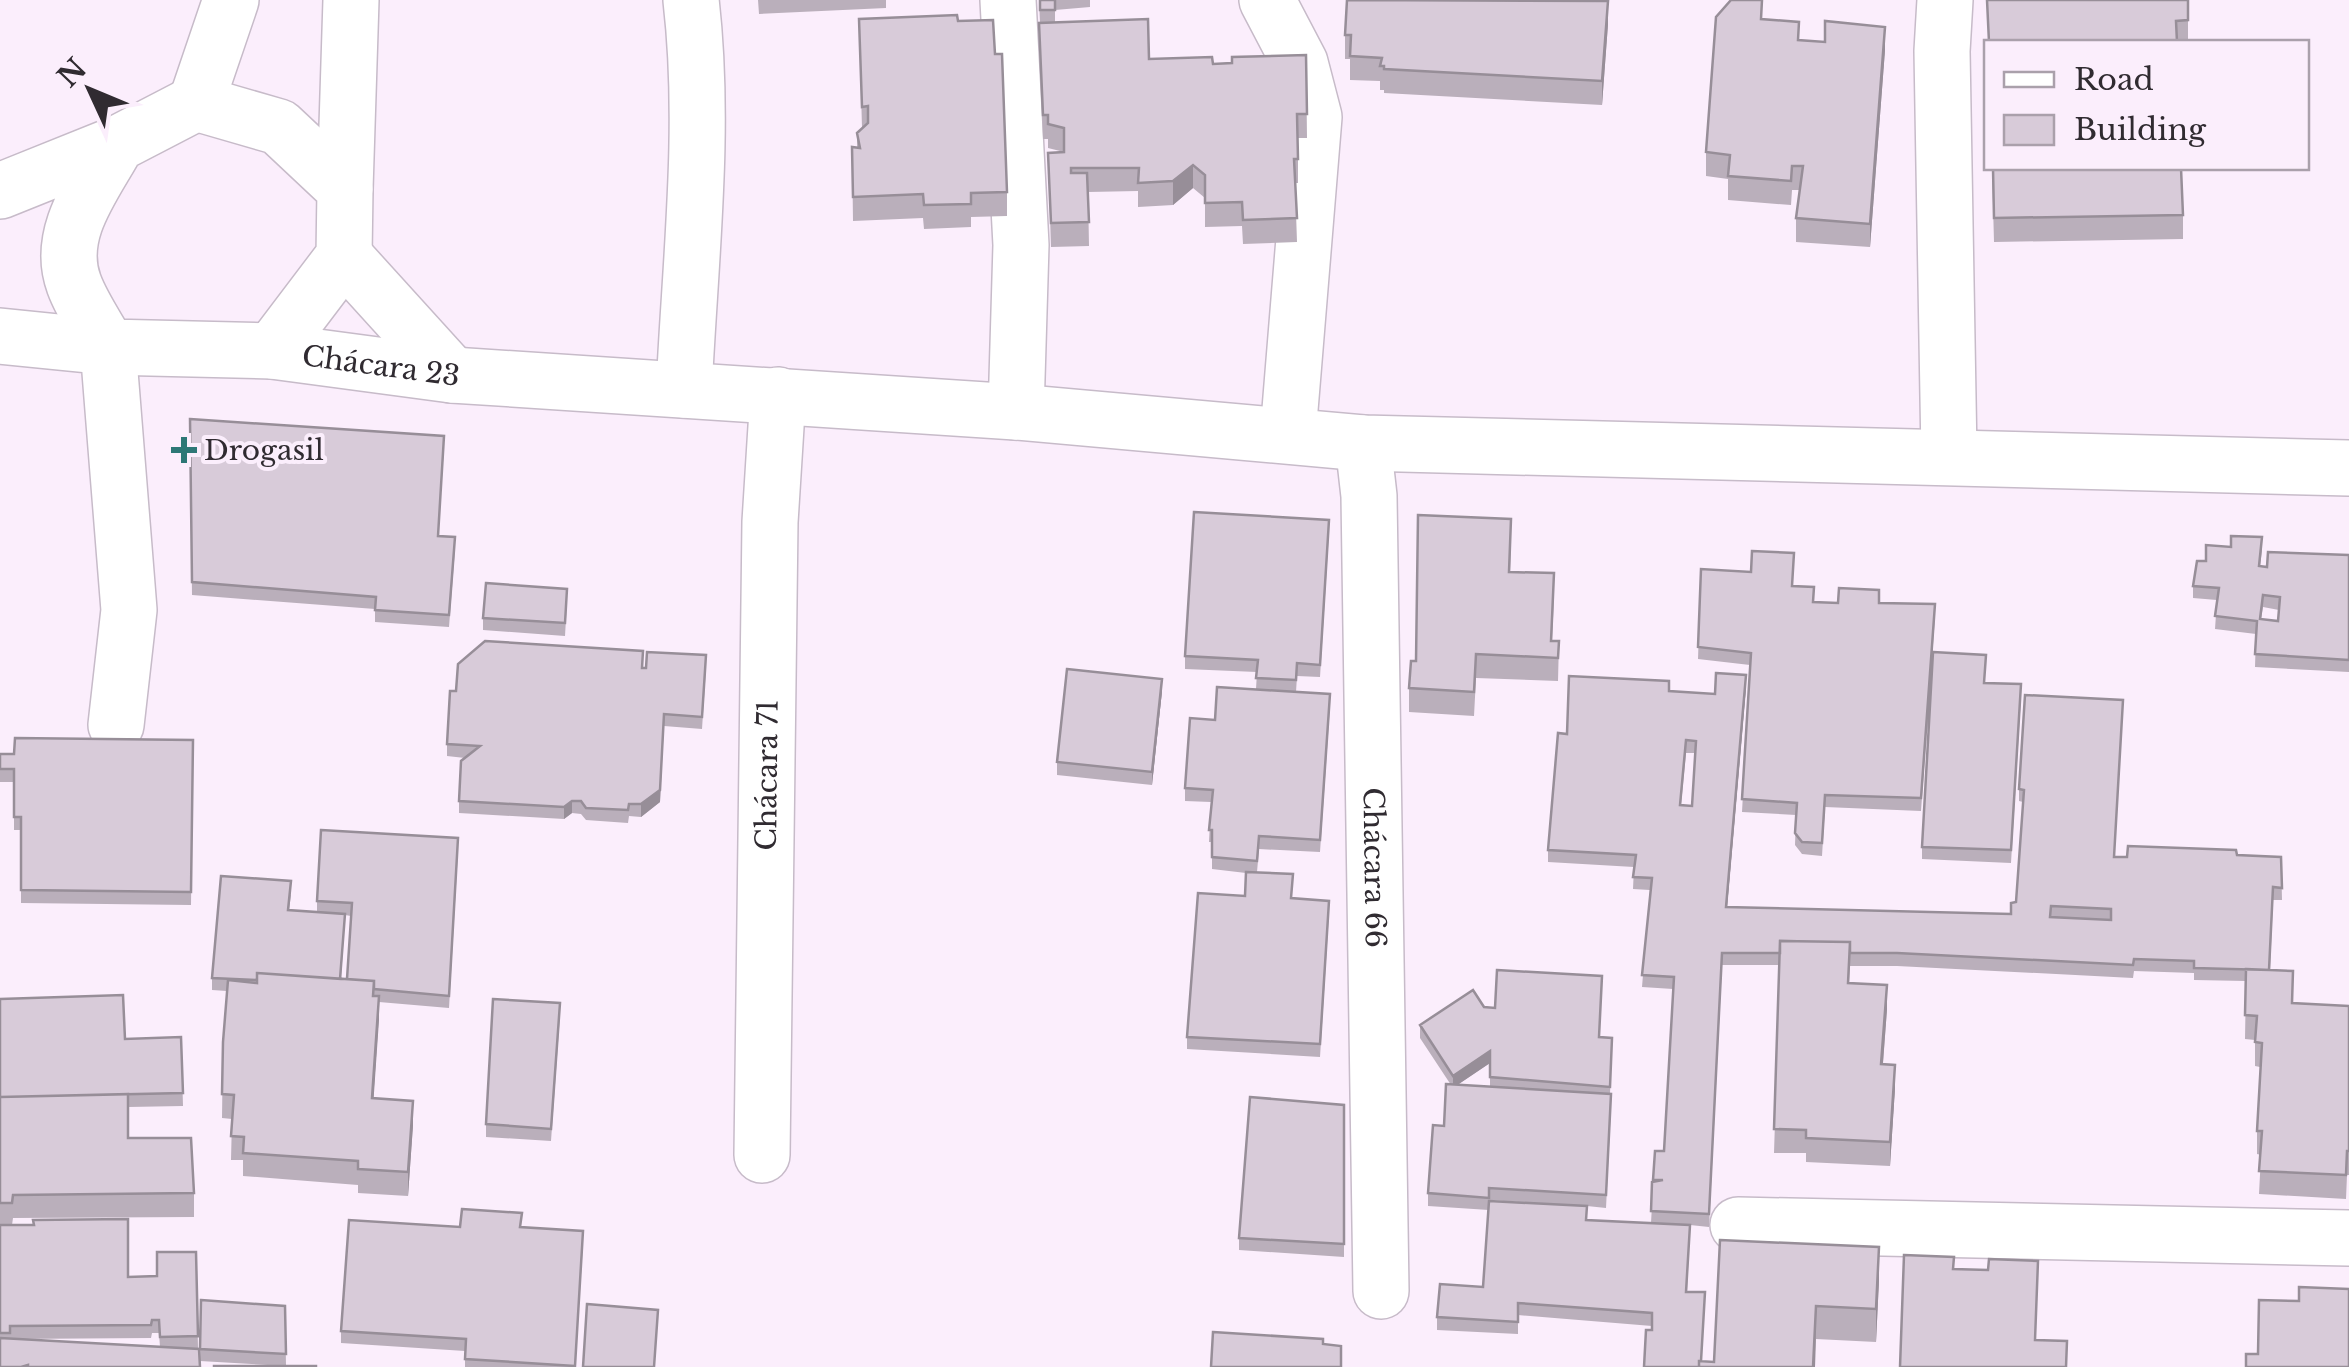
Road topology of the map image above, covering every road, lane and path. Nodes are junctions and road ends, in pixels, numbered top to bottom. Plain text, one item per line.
1 (232, 0) edge
2 (352, 0) edge
3 (690, 0) edge
4 (1008, 0) edge
5 (1266, 0) edge
6 (1946, 0) edge
7 (196, 103) junction
8 (117, 144) junction
9 (344, 188) junction
10 (0, 192) edge
11 (344, 256) junction
12 (0, 336) edge
13 (108, 347) junction
14 (272, 352) junction
15 (452, 375) junction
16 (684, 390) junction
17 (778, 395) junction
18 (1016, 412) junction
19 (1288, 434) junction
20 (1362, 443) junction
21 (1949, 455) junction
22 (2349, 468) edge
23 (116, 725) dead end
24 (762, 1155) dead end
25 (1738, 1225) dead end
26 (2349, 1238) edge
27 (1381, 1291) dead end

1 - 7 street
2 - 9 street
3 - 16 street
4 - 18 street
5 - 19 street
6 - 21 street
7 - 8 street
7 - 9 street
8 - 10 street
8 - 13 street
9 - 11 street
11 - 14 street
11 - 15 street, Chácara 23
12 - 13 street
13 - 14 street
13 - 23 street
14 - 15 street, Chácara 23
15 - 16 street
16 - 17 street
17 - 18 street
17 - 24 street, Chácara 71
18 - 19 street
19 - 20 street
20 - 21 street
20 - 27 street, Chácara 66
21 - 22 street
25 - 26 street

